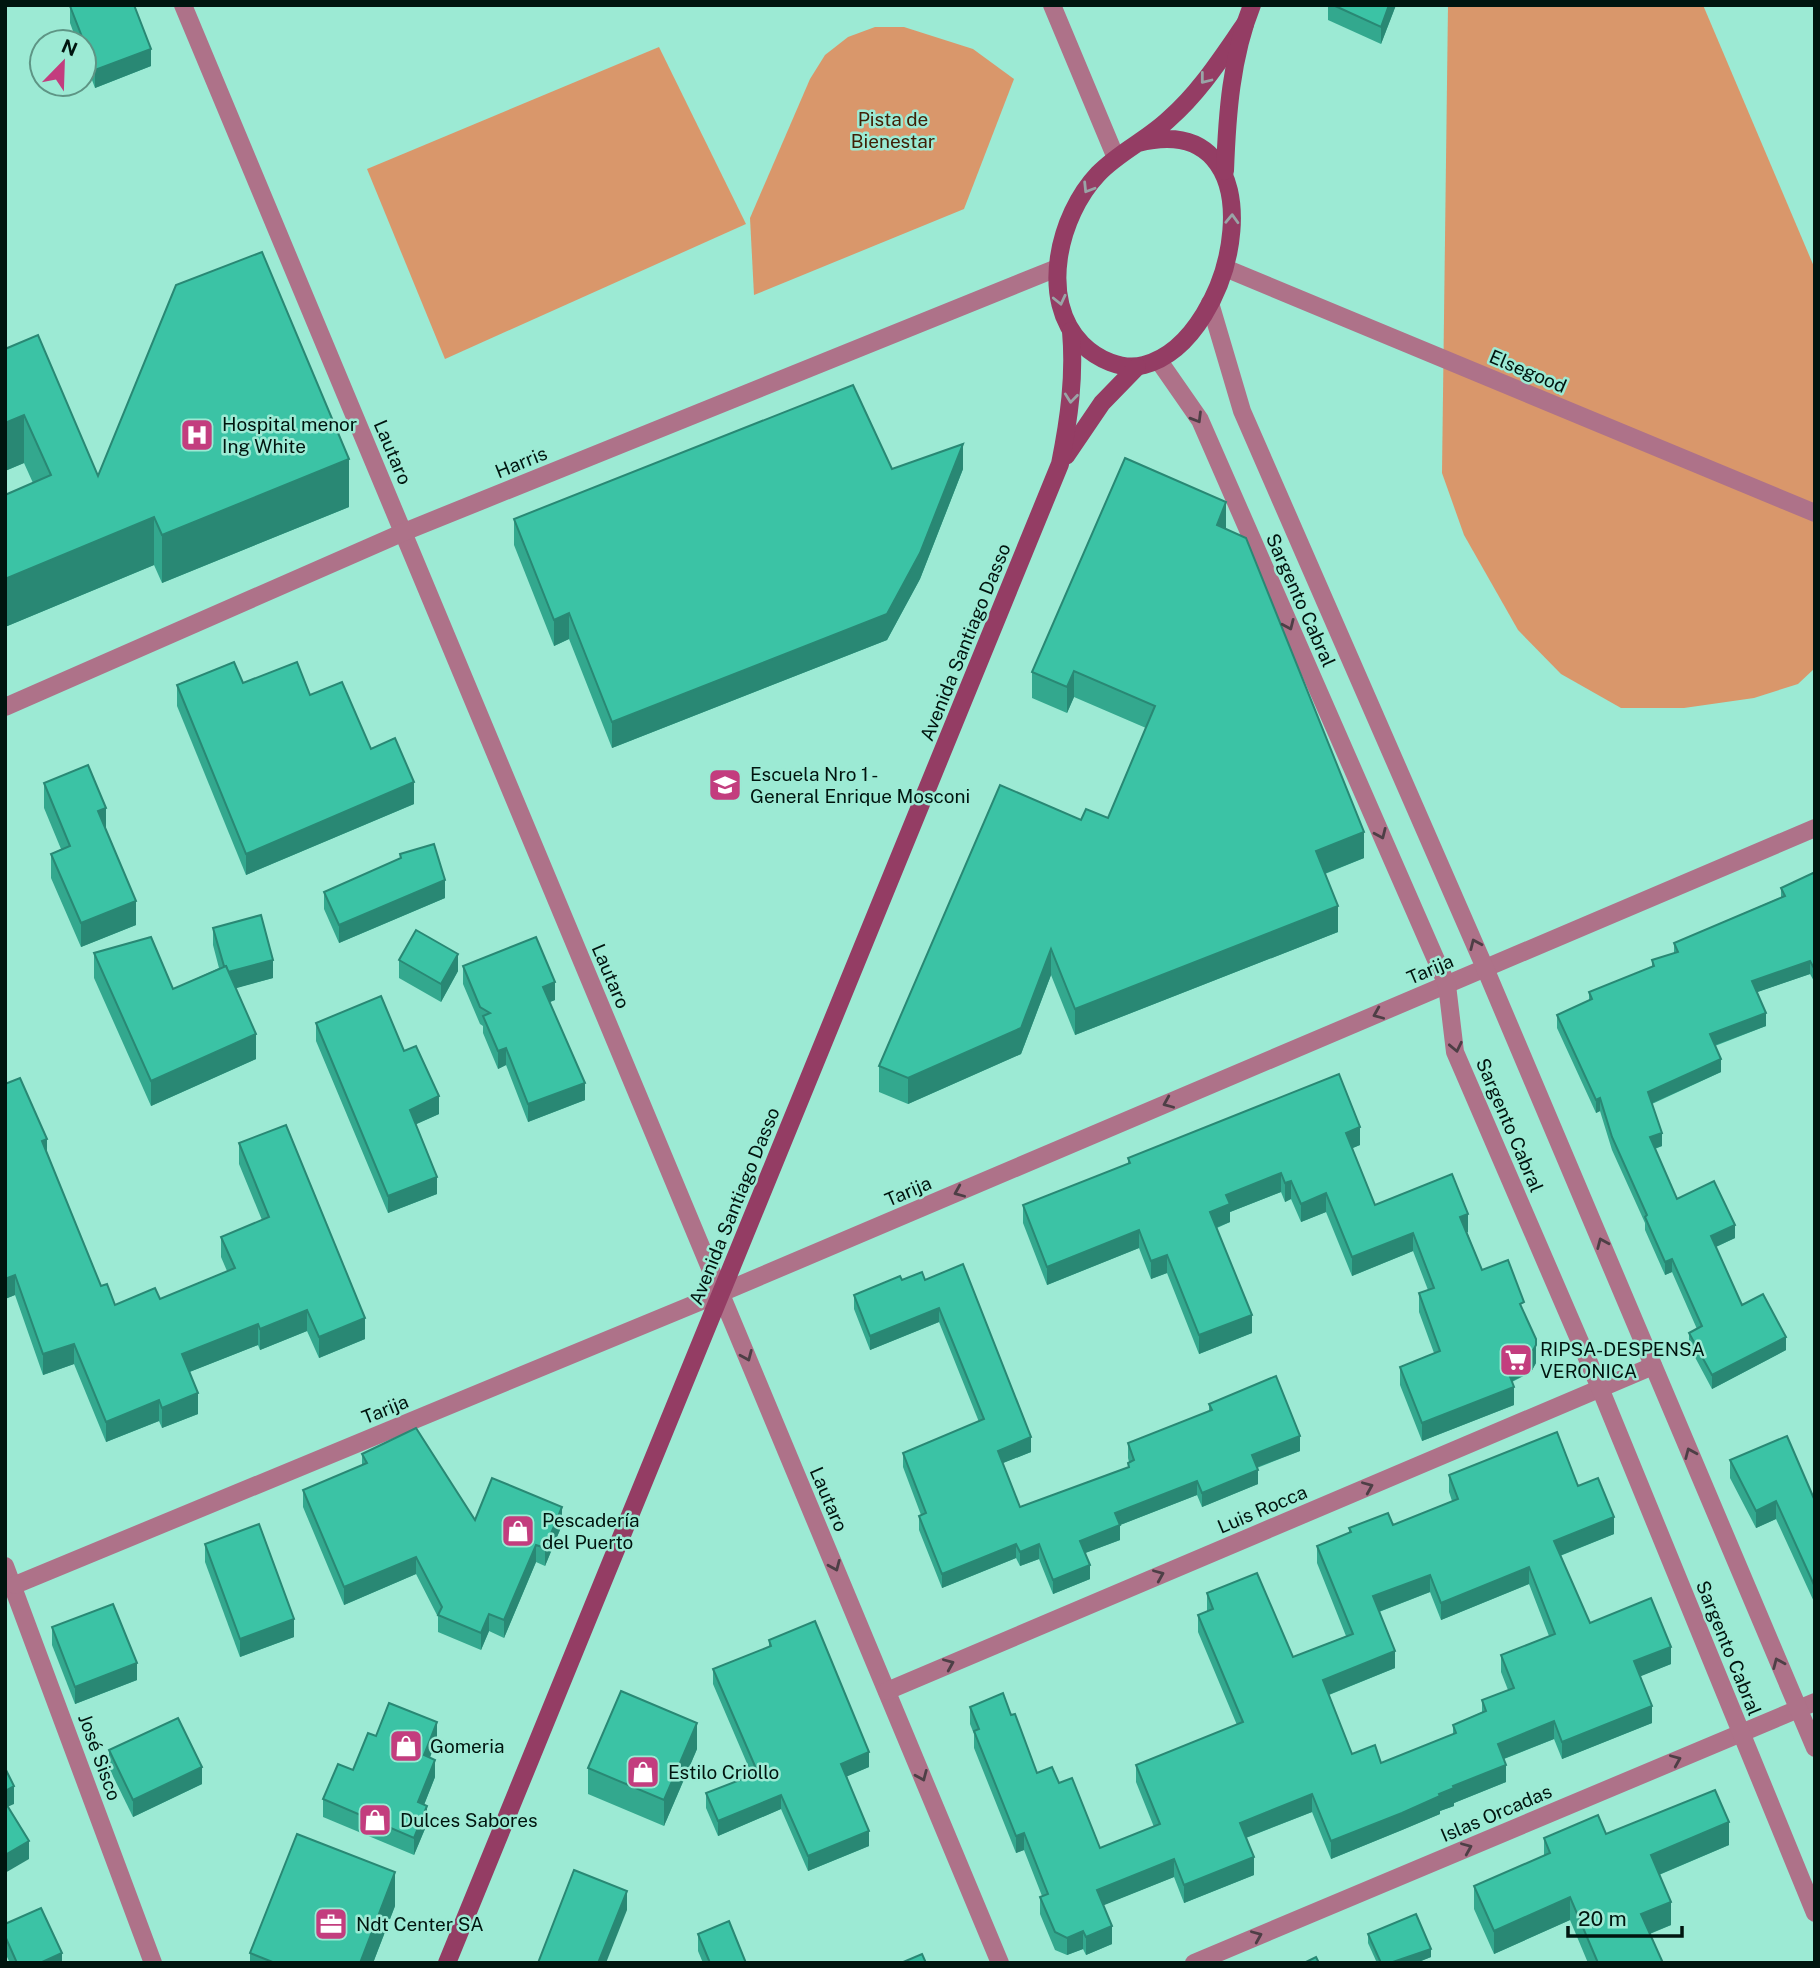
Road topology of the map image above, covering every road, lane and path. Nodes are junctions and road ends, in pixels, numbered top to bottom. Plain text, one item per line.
1 (183, 5) edge
2 (1052, 5) edge
3 (1252, 5) edge
4 (1245, 24) junction
5 (1138, 143) junction
6 (1115, 158) junction
7 (1225, 171) junction
8 (1057, 268) junction
9 (1225, 268) junction
10 (1210, 303) junction
11 (1070, 331) junction
12 (1158, 361) junction
13 (1137, 367) junction
14 (1060, 464) junction
15 (1815, 513) edge
16 (404, 532) junction
17 (5, 707) edge
18 (1815, 828) edge
19 (1485, 968) junction
20 (1447, 985) junction
21 (721, 1293) junction
22 (1653, 1366) junction
23 (1600, 1388) junction
24 (5, 1566) edge
25 (15, 1585) junction
26 (887, 1691) junction
27 (1806, 1706) edge
28 (1741, 1733) junction
29 (1815, 1748) edge
30 (1815, 1913) edge
31 (153, 1963) edge
32 (447, 1963) edge
33 (1000, 1963) edge
34 (1194, 1963) edge

1 - 16 street, Lautaro
2 - 6 street
3 - 4 main road, Avenida Santiago Dasso
4 -> 5 main road, Avenida Santiago Dasso
4 - 7 main road, Avenida Santiago Dasso
5 - 6 main road, Avenida Santiago Dasso
5 - 7 main road, Avenida Santiago Dasso
6 -> 8 main road, Avenida Santiago Dasso
9 -> 7 main road, Avenida Santiago Dasso
8 -> 11 main road, Avenida Santiago Dasso
8 - 16 street, Harris
9 - 10 main road, Avenida Santiago Dasso
9 - 15 street, Elsegood
10 - 12 main road, Avenida Santiago Dasso
19 -> 10 street, Sargento Cabral
11 - 13 main road, Avenida Santiago Dasso
11 -> 14 main road, Avenida Santiago Dasso
12 - 13 main road, Avenida Santiago Dasso
12 -> 20 street, Sargento Cabral
13 - 14 main road, Avenida Santiago Dasso
14 - 21 main road, Avenida Santiago Dasso
16 - 17 street, Harris
16 - 21 street, Lautaro
18 - 19 street, Tarija
19 - 20 street, Tarija
22 -> 19 street, Sargento Cabral
20 -> 21 street, Tarija
20 -> 23 street, Sargento Cabral
21 - 25 street, Tarija
21 -> 26 street, Lautaro
21 - 32 main road, Avenida Santiago Dasso
22 - 23 street, Luis Rocca
27 -> 22 street, Sargento Cabral
26 -> 23 street, Luis Rocca
23 - 28 street, Sargento Cabral
24 - 25 street, José Sisco
25 - 31 street, José Sisco
26 -> 33 street, Lautaro
27 - 28 street, Islas Orcadas
27 - 29 street, Sargento Cabral
28 - 30 street, Sargento Cabral
34 -> 28 street, Islas Orcadas

